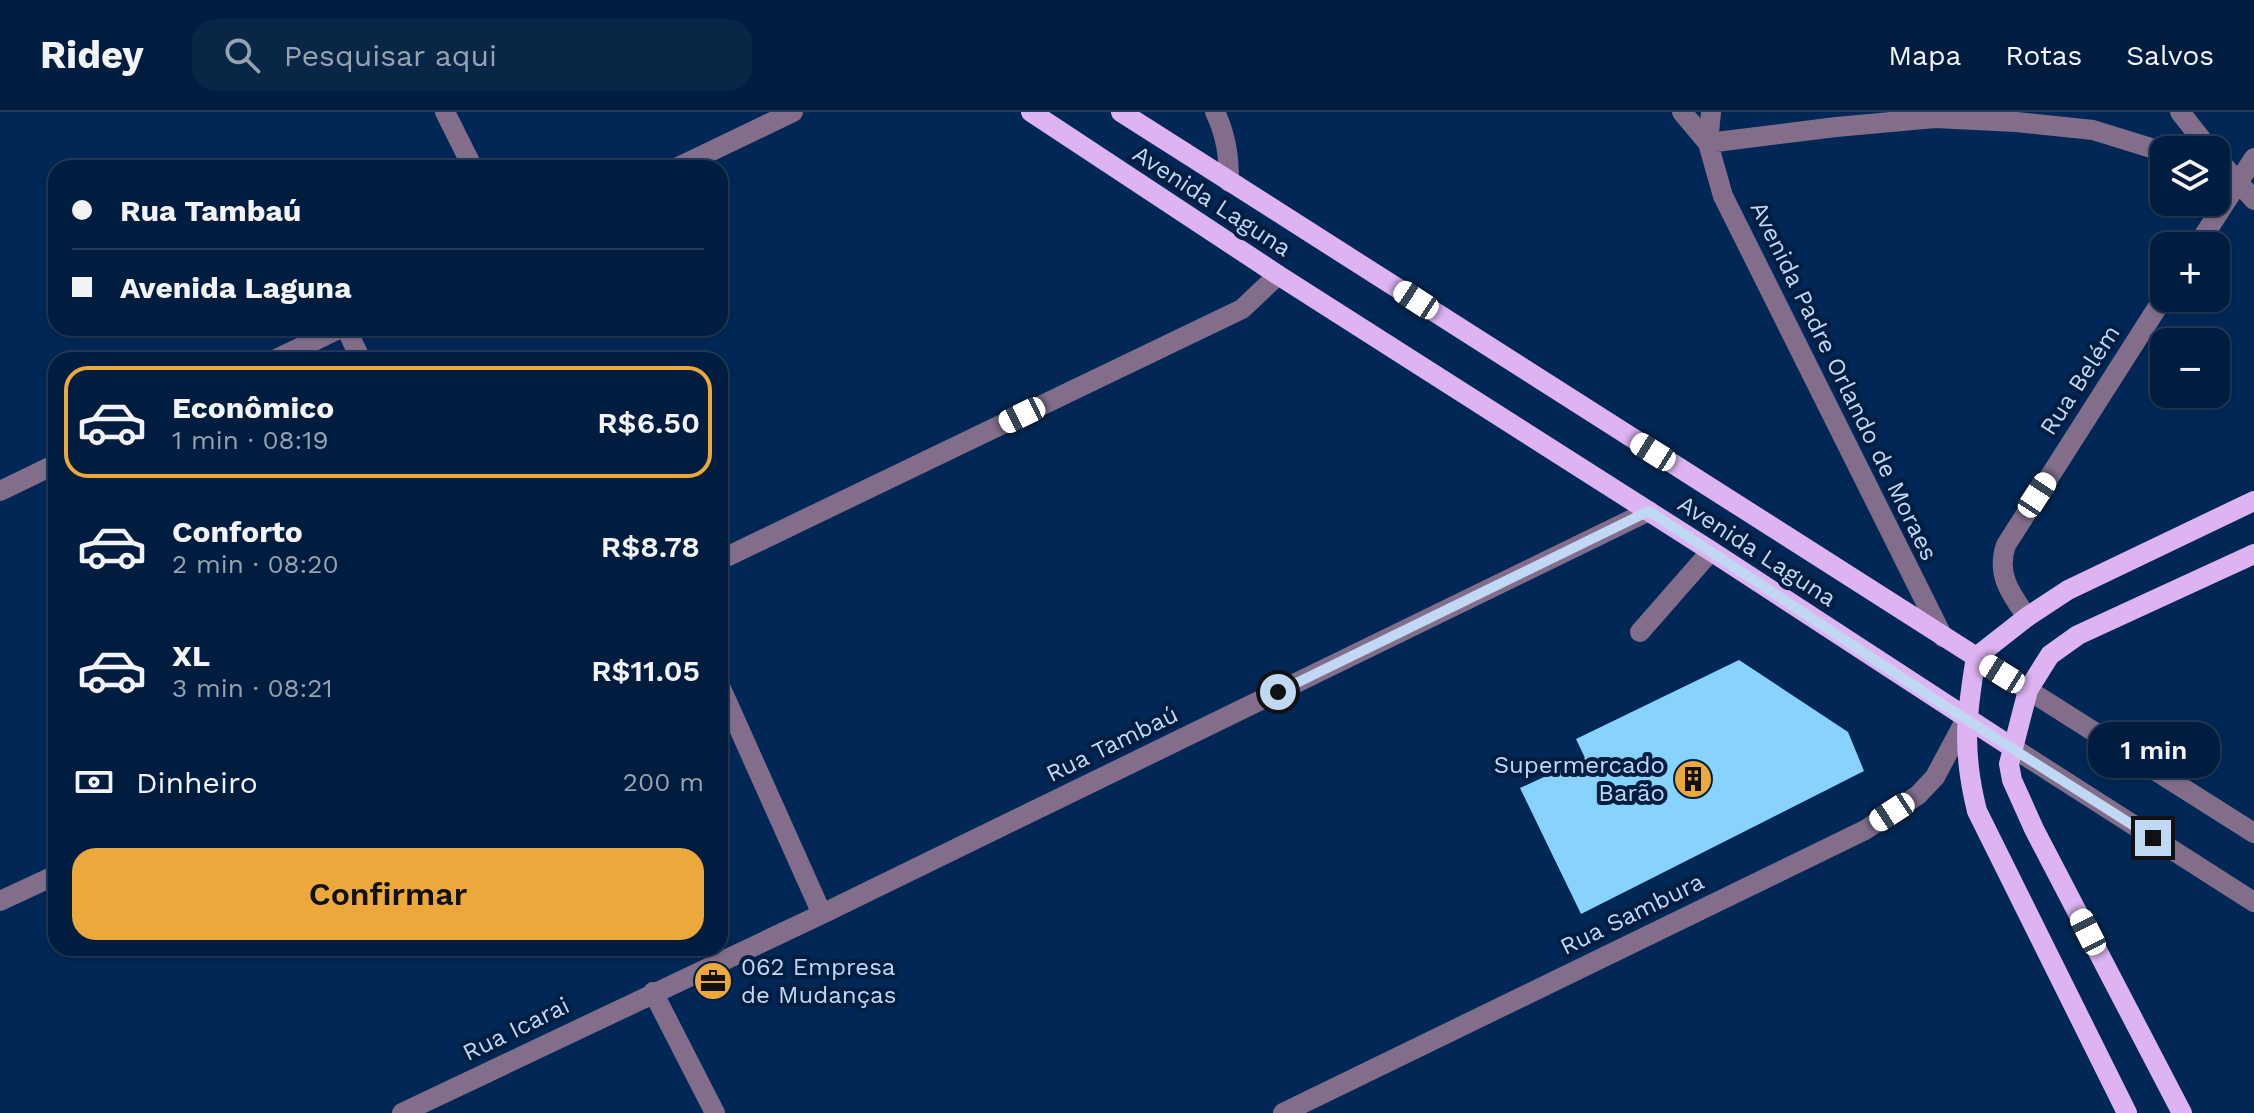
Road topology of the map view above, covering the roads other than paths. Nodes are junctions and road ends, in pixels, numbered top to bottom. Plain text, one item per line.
1 (445, 112) edge
2 (793, 112) edge
3 (1031, 112) edge
4 (1121, 112) edge
5 (1215, 112) edge
6 (1682, 112) edge
7 (1711, 112) edge
8 (2180, 112) edge
9 (2199, 136) edge
10 (1708, 143) junction
11 (2150, 148) edge
12 (2254, 158) edge
13 (469, 160) edge
14 (693, 160) edge
15 (2230, 174) edge
16 (2230, 179) edge
17 (1229, 182) junction
18 (2237, 182) junction
19 (2254, 200) edge
20 (2206, 232) edge
21 (1278, 275) junction
22 (2154, 312) edge
23 (326, 336) edge
24 (291, 352) edge
25 (48, 468) edge
26 (0, 491) edge
27 (2254, 501) edge
28 (1649, 511) junction
29 (1711, 551) junction
30 (2254, 554) edge
31 (728, 556) edge
32 (2027, 617) junction
33 (1640, 632) dead end
34 (1943, 637) junction
35 (1976, 657) junction
36 (2028, 690) junction
37 (728, 704) edge
38 (1966, 719) junction
39 (2013, 748) junction
40 (2254, 833) edge
41 (48, 879) edge
42 (0, 901) edge
43 (2254, 902) edge
44 (822, 914) junction
45 (653, 992) junction
46 (2125, 1112) edge
47 (402, 1113) edge
48 (715, 1113) edge
49 (1283, 1113) edge
50 (2182, 1113) edge

1 - 13 street
2 - 14 street
3 - 21 main road, Avenida Laguna
4 - 17 main road, Avenida Laguna
5 - 17 street
6 - 10 street, Avenida Padre Orlando de Moraes
7 - 10 street, Avenida Padre Orlando de Moraes
8 - 9 street
10 - 11 street
10 - 34 street, Avenida Padre Orlando de Moraes
12 - 18 street
15 - 18 street
16 - 18 street
17 - 34 main road, Avenida Laguna
18 - 19 street
18 - 20 street
21 - 28 main road, Avenida Laguna
21 - 31 street
22 - 32 street, Rua Belém
23 - 24 street
25 - 26 street
27 - 32 main road
28 - 29 main road, Avenida Laguna
28 - 44 street, Rua Tambaú
29 - 33 street
29 - 38 main road, Avenida Laguna
30 - 36 main road
32 - 35 main road
34 - 35 main road, Avenida Laguna
35 - 36 main road, Avenida Laguna
35 - 38 main road
36 - 39 main road
36 - 40 street, Avenida Laguna
37 - 44 street
38 - 39 main road, Avenida Laguna
38 - 46 main road
38 - 49 street, Rua Sambura
39 - 43 street, Avenida Laguna
39 - 50 main road
41 - 42 street
44 - 45 street, Rua Icarai
45 - 47 street, Rua Icarai
45 - 48 street

